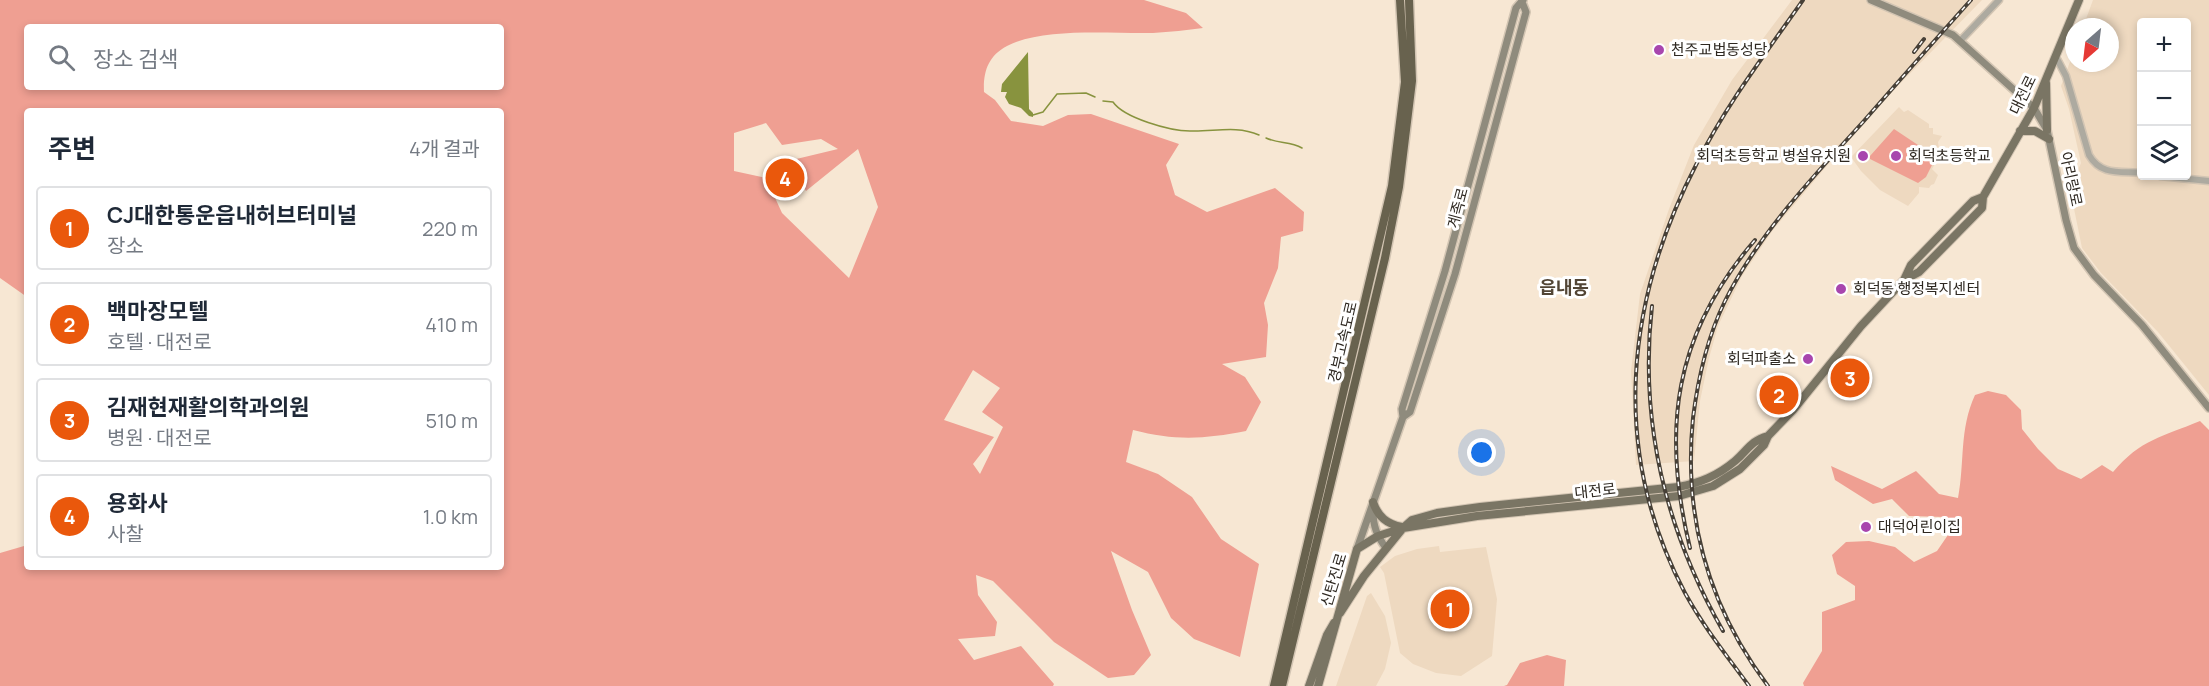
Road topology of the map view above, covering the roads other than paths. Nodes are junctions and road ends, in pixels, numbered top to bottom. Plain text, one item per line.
1 (1400, 0) edge
2 (1409, 0) edge
3 (1871, 0) edge
4 (1999, 0) edge
5 (2079, 0) edge
6 (1523, 1) edge
7 (1959, 41) junction
8 (2056, 57) junction
9 (2046, 80) junction
10 (2034, 108) junction
11 (2047, 130) junction
12 (2020, 131) junction
13 (2049, 139) junction
14 (2137, 173) edge
15 (2191, 179) edge
16 (2209, 181) edge
17 (2209, 408) edge
18 (1373, 502) junction
19 (1403, 528) junction
20 (1377, 536) junction
21 (1357, 549) junction
22 (1386, 549) junction
23 (1336, 620) junction
24 (1274, 686) edge
25 (1282, 686) edge
26 (1309, 686) edge
27 (1318, 686) edge

1 - 24 highway, 경부고속도로
2 - 25 highway, 경부고속도로
3 - 7 main road, 아리랑로
4 - 7 street
5 - 8 main road, 대전로
6 - 18 main road, 계족로
7 - 10 main road, 아리랑로
8 - 9 main road, 대전로
8 - 14 street
9 - 10 main road, 대전로
9 - 11 main road
10 - 11 main road, 아리랑로
10 - 12 main road, 대전로
11 - 13 main road, 아리랑로
12 - 13 main road
12 - 19 main road, 대전로
13 - 17 main road, 아리랑로
15 - 16 street
18 - 19 main road
18 - 20 main road
18 - 21 main road, 계족로
19 - 20 main road, 대전로
19 - 22 main road
20 - 21 main road, 대전로
20 - 22 main road
21 - 23 main road, 신탄진로
22 - 23 main road
23 - 26 main road, 신탄진로
23 - 27 main road, 신탄진로

